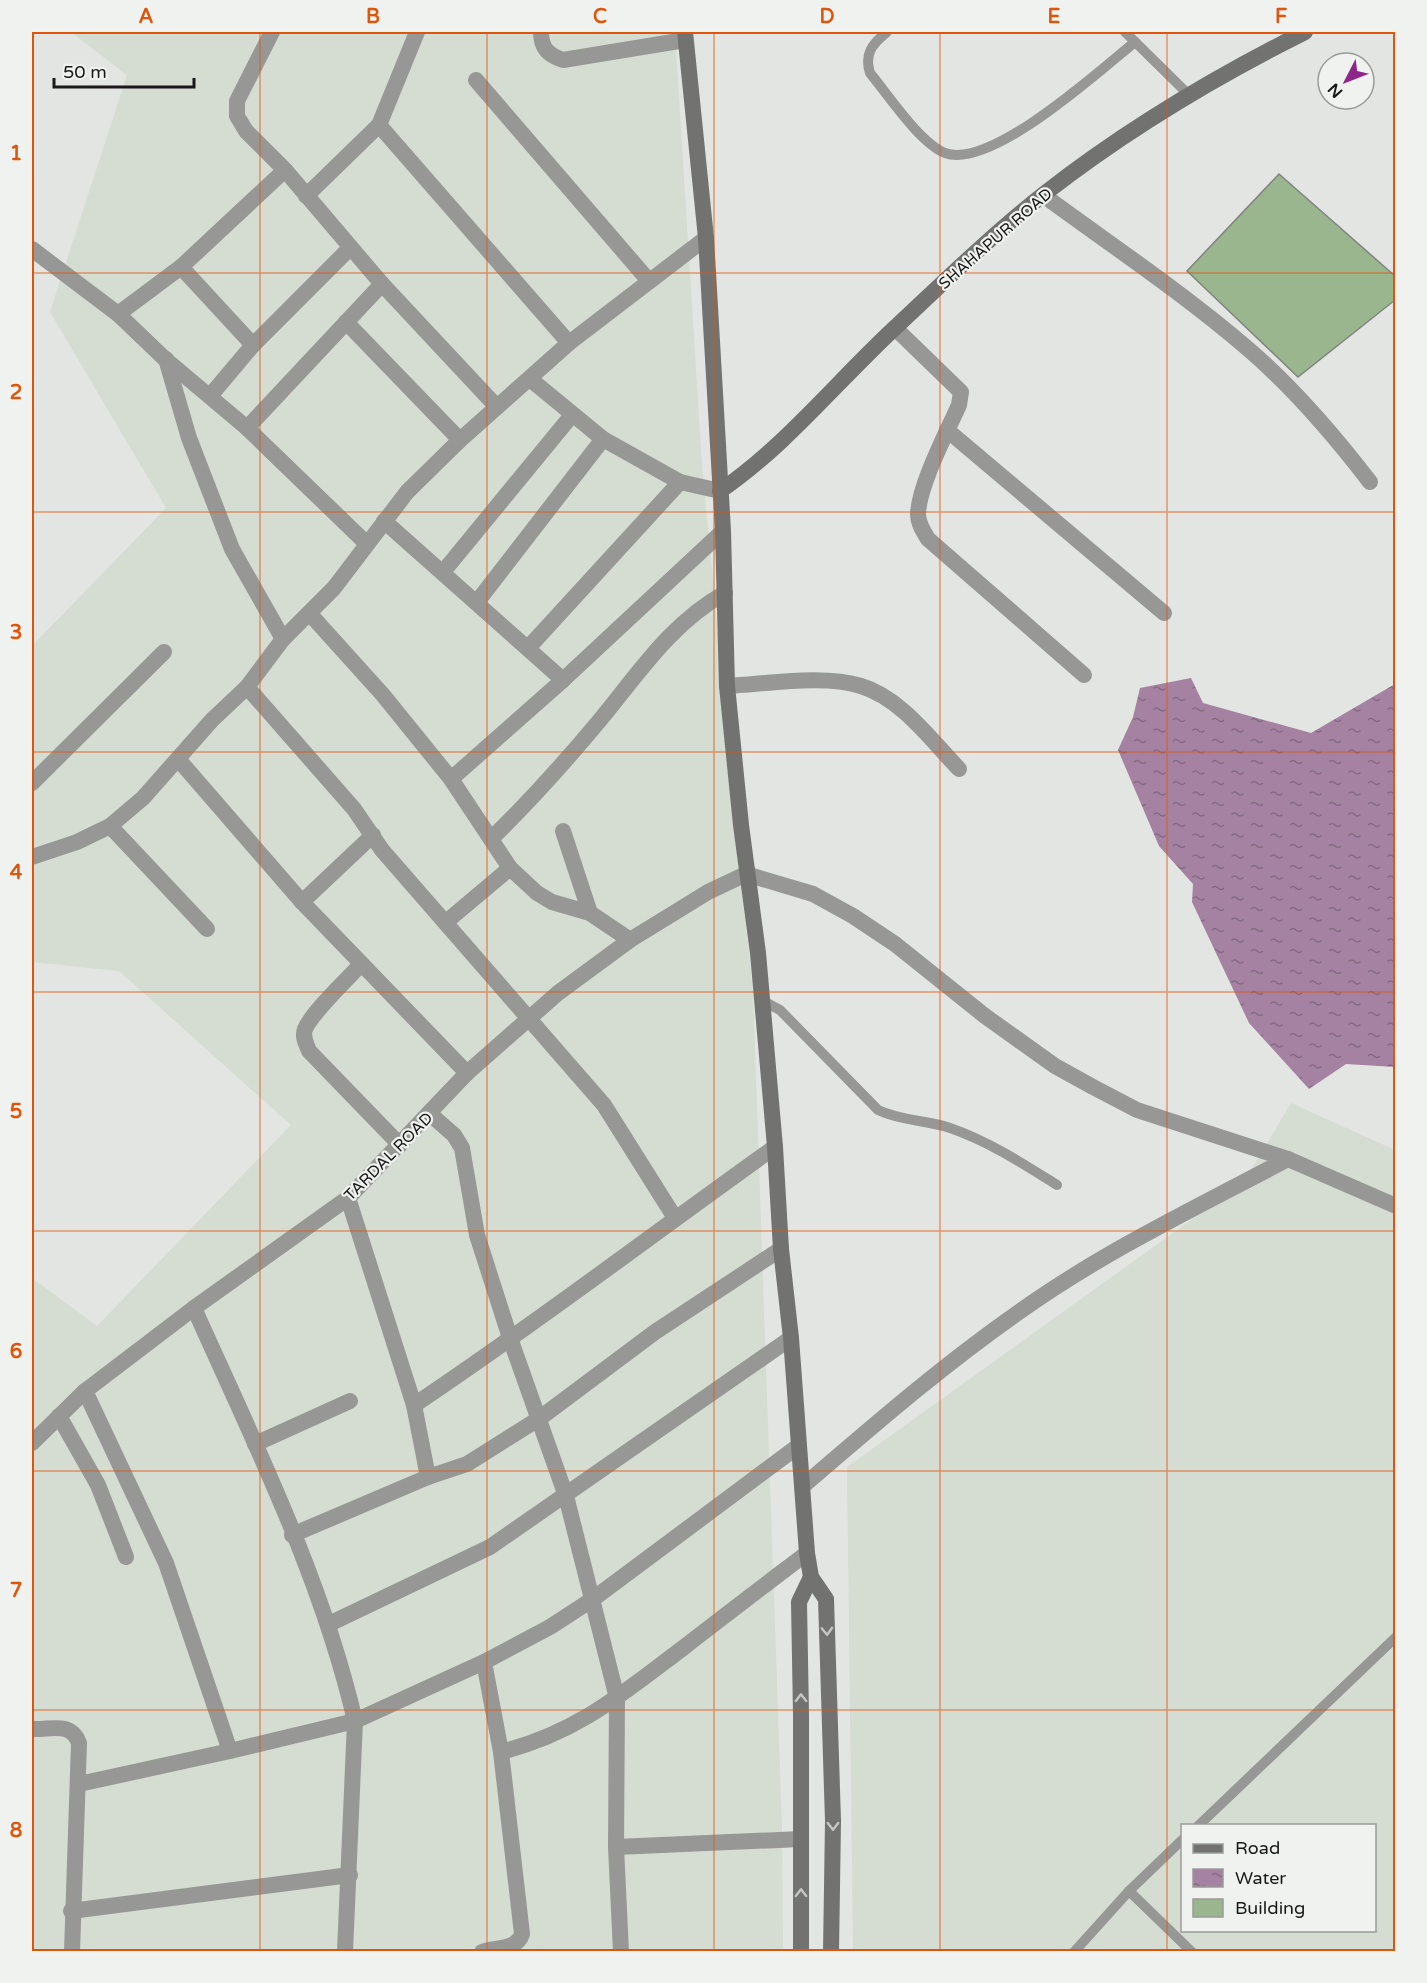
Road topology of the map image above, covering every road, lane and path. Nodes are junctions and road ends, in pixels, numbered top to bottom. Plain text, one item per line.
1 (272, 32) edge
2 (417, 32) edge
3 (541, 32) edge
4 (887, 32) edge
5 (1125, 32) edge
6 (1305, 32) edge
7 (685, 36) edge
8 (1135, 42) junction
9 (476, 80) dead end
10 (1188, 94) junction
11 (379, 125) junction
12 (285, 170) junction
13 (1043, 195) junction
14 (306, 196) junction
15 (706, 238) junction
16 (350, 248) junction
17 (32, 249) edge
18 (181, 267) junction
19 (649, 281) junction
20 (382, 284) junction
21 (118, 314) junction
22 (346, 322) junction
23 (895, 328) junction
24 (569, 343) junction
25 (253, 345) junction
26 (165, 359) junction
27 (530, 379) junction
28 (210, 396) junction
29 (497, 407) junction
30 (572, 416) junction
31 (247, 428) junction
32 (947, 430) junction
33 (460, 440) junction
34 (603, 440) junction
35 (680, 482) junction
36 (1370, 482) dead end
37 (720, 490) junction
38 (384, 521) junction
39 (723, 531) junction
40 (367, 544) junction
41 (443, 572) junction
42 (725, 593) junction
43 (477, 602) junction
44 (1164, 613) dead end
45 (310, 614) junction
46 (283, 639) junction
47 (528, 648) junction
48 (164, 652) dead end
49 (1084, 675) dead end
50 (563, 680) junction
51 (727, 686) junction
52 (247, 687) junction
53 (178, 759) junction
54 (958, 769) dead end
55 (451, 779) junction
56 (32, 783) edge
57 (110, 826) junction
58 (563, 831) dead end
59 (373, 835) junction
60 (491, 839) junction
61 (32, 857) edge
62 (510, 868) junction
63 (746, 874) junction
64 (302, 902) junction
65 (590, 913) junction
66 (446, 922) junction
67 (207, 929) dead end
68 (630, 940) junction
69 (361, 964) junction
70 (761, 1000) junction
71 (530, 1018) junction
72 (467, 1073) junction
73 (430, 1114) junction
74 (400, 1145) junction
75 (775, 1147) junction
76 (1288, 1159) junction
77 (1057, 1185) dead end
78 (348, 1198) junction
79 (1395, 1206) edge
80 (675, 1218) junction
81 (781, 1249) junction
82 (194, 1308) junction
83 (791, 1338) junction
84 (511, 1341) junction
85 (85, 1391) junction
86 (350, 1401) dead end
87 (414, 1405) junction
88 (59, 1416) junction
89 (540, 1418) junction
90 (32, 1443) edge
91 (255, 1444) junction
92 (797, 1447) junction
93 (428, 1478) junction
94 (803, 1486) junction
95 (566, 1496) junction
96 (292, 1535) junction
97 (807, 1553) junction
98 (126, 1557) dead end
99 (812, 1577) junction
100 (593, 1599) junction
101 (329, 1624) junction
102 (1395, 1637) edge
103 (483, 1662) junction
104 (617, 1698) junction
105 (355, 1721) junction
106 (32, 1729) edge
107 (230, 1751) junction
108 (501, 1752) junction
109 (79, 1784) junction
110 (1200, 1824) edge
111 (801, 1839) junction
112 (1181, 1841) edge
113 (616, 1847) junction
114 (350, 1875) junction
115 (1129, 1891) junction
116 (71, 1911) junction
117 (72, 1952) edge
118 (345, 1952) edge
119 (482, 1952) edge
120 (621, 1952) edge
121 (801, 1952) edge
122 (831, 1952) edge
123 (1074, 1952) edge
124 (1192, 1952) edge

1 - 12 street
2 - 11 street
3 - 7 street
4 - 8 lane
5 - 8 lane
6 - 10 main road, SHAHAPUR ROAD
7 - 15 main road
8 - 10 lane
9 - 19 street
10 - 13 main road, SHAHAPUR ROAD
11 - 14 street
11 - 24 street
12 - 14 street
12 - 18 street
13 - 23 main road, SHAHAPUR ROAD
13 - 36 street
14 - 16 street
15 - 19 street
15 - 37 main road
16 - 20 street
16 - 25 street
17 - 21 street
18 - 21 street
18 - 25 street
19 - 24 street
20 - 22 street
20 - 29 street
21 - 26 street
22 - 31 street
22 - 33 street
23 - 32 street
23 - 37 main road, SHAHAPUR ROAD
24 - 27 street
25 - 28 street
26 - 28 street
26 - 46 street
27 - 29 street
27 - 30 street
28 - 31 street
29 - 33 street
30 - 34 street
30 - 41 street
31 - 40 street
32 - 44 street
32 - 49 street
33 - 38 street
34 - 35 street
34 - 43 street
35 - 37 street
35 - 47 street
37 - 39 main road
38 - 40 street
38 - 41 street
39 - 42 main road
39 - 50 street
40 - 45 street
41 - 43 street
42 - 51 main road
42 - 60 street
43 - 47 street
45 - 46 street
45 - 55 street
46 - 52 street
47 - 50 street
48 - 56 street
50 - 55 street
51 - 54 street
51 - 63 main road
52 - 53 street
52 - 59 street
53 - 57 street
53 - 64 street
55 - 60 street
57 - 61 street
57 - 67 street
58 - 65 street
59 - 64 street
59 - 66 street
60 - 62 street
62 - 65 street
62 - 66 street
63 - 68 street, TARDAL ROAD
63 - 70 main road
63 - 76 street
64 - 69 street
65 - 68 street
66 - 71 street
68 - 71 street, TARDAL ROAD
69 - 72 street
69 - 74 street
70 - 75 main road
70 - 77 lane
71 - 72 street, TARDAL ROAD
71 - 80 street
72 - 73 street, TARDAL ROAD
73 - 74 street, TARDAL ROAD
73 - 84 street
74 - 78 street, TARDAL ROAD
75 - 80 street
75 - 81 main road
76 - 79 street
76 - 94 street
78 - 82 street, TARDAL ROAD
78 - 87 street
80 - 84 street
81 - 83 main road
81 - 89 street
82 - 85 street, TARDAL ROAD
82 - 91 street
83 - 92 main road
83 - 95 street
84 - 87 street
84 - 89 street
85 - 88 street, TARDAL ROAD
85 - 107 street
86 - 91 street
87 - 93 street
88 - 90 street, TARDAL ROAD
88 - 98 street
89 - 93 street
89 - 95 street
91 - 96 street
92 - 94 main road
92 - 100 street
93 - 96 street
94 - 97 main road
95 - 100 street
95 - 101 street
96 - 101 street
97 - 99 main road
97 - 104 street
111 -> 99 main road
99 -> 122 main road
100 - 103 street
100 - 104 street
101 - 105 street
102 - 110 lane
103 - 105 street
103 - 108 street
104 - 108 street
104 - 113 street
105 - 107 street
105 - 114 street
106 - 109 street
107 - 109 street
108 - 119 street
109 - 116 street
111 - 113 street
121 -> 111 main road
112 - 115 lane
113 - 120 street
114 - 116 street
114 - 118 street
115 - 123 lane
115 - 124 lane
116 - 117 street

